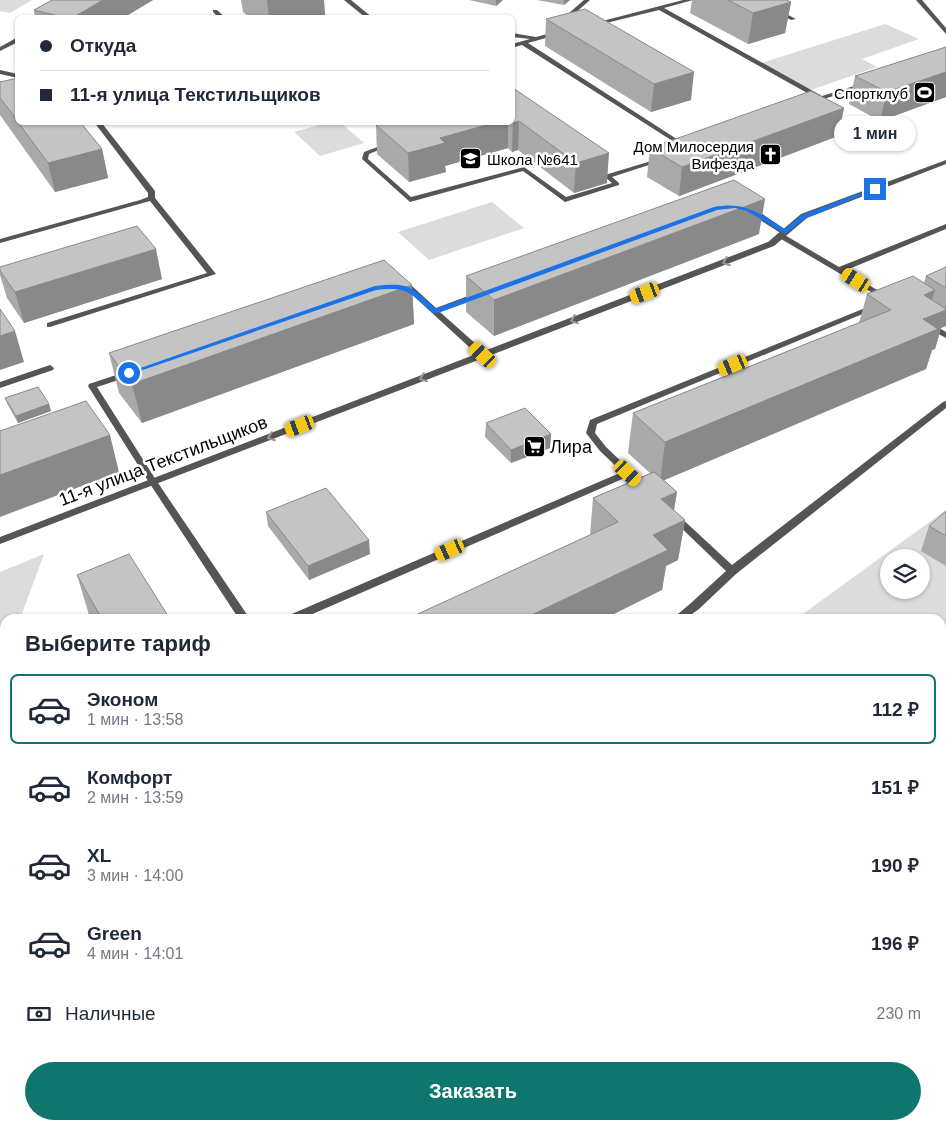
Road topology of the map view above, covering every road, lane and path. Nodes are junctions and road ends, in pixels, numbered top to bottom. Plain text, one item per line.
1 (347, 0) edge
2 (586, 0) edge
3 (690, 0) edge
4 (754, 0) edge
5 (919, 0) edge
6 (660, 8) junction
7 (215, 11) dead end
8 (220, 15) edge
9 (366, 15) edge
10 (793, 19) dead end
11 (584, 27) edge
12 (565, 32) edge
13 (946, 32) edge
14 (515, 35) edge
15 (546, 36) junction
16 (538, 38) junction
17 (15, 41) edge
18 (523, 43) junction
19 (515, 45) edge
20 (0, 49) edge
21 (0, 72) edge
22 (15, 75) edge
23 (15, 77) edge
24 (0, 80) edge
25 (875, 81) edge
26 (822, 98) junction
27 (808, 109) edge
28 (99, 125) edge
29 (396, 142) edge
30 (682, 153) edge
31 (673, 156) edge
32 (946, 162) edge
33 (599, 171) edge
34 (607, 176) junction
35 (151, 198) junction
36 (742, 208) edge
37 (946, 226) edge
38 (782, 234) junction
39 (0, 241) edge
40 (839, 270) junction
41 (392, 286) edge
42 (491, 291) edge
43 (436, 311) junction
44 (922, 321) edge
45 (50, 325) dead end
46 (946, 336) edge
47 (483, 355) junction
48 (50, 368) dead end
49 (138, 370) edge
50 (0, 385) edge
51 (946, 404) edge
52 (628, 473) junction
53 (153, 482) junction
54 (648, 492) edge
55 (670, 512) edge
56 (0, 541) edge
57 (732, 571) junction
58 (242, 614) edge
59 (303, 614) edge
60 (683, 614) edge

1 - 9 street
2 - 15 street
3 - 6 street
4 - 10 street
5 - 13 street
6 - 11 street
6 - 26 street
7 - 8 street
12 - 15 street
14 - 16 street
15 - 16 street
16 - 18 street
17 - 20 street
18 - 19 street
18 - 30 street
21 - 22 street
23 - 24 street
25 - 26 street
26 - 27 street
28 - 35 street
29 - 34 street
31 - 34 street
32 - 38 street, 11-я улица Текстильщиков
33 - 34 street
35 - 39 street
35 - 45 street
36 - 38 street
37 - 40 street
38 - 40 street
38 -> 47 street, 11-я улица Текстильщиков
40 - 52 street
41 - 43 street
42 - 43 street
43 - 47 street
44 - 46 street
47 -> 53 street, 11-я улица Текстильщиков
48 - 50 street
49 - 53 street
51 - 57 street
52 - 54 street
52 - 59 street
53 - 56 street, 11-я улица Текстильщиков
53 - 58 street
55 - 57 street
57 - 60 street

